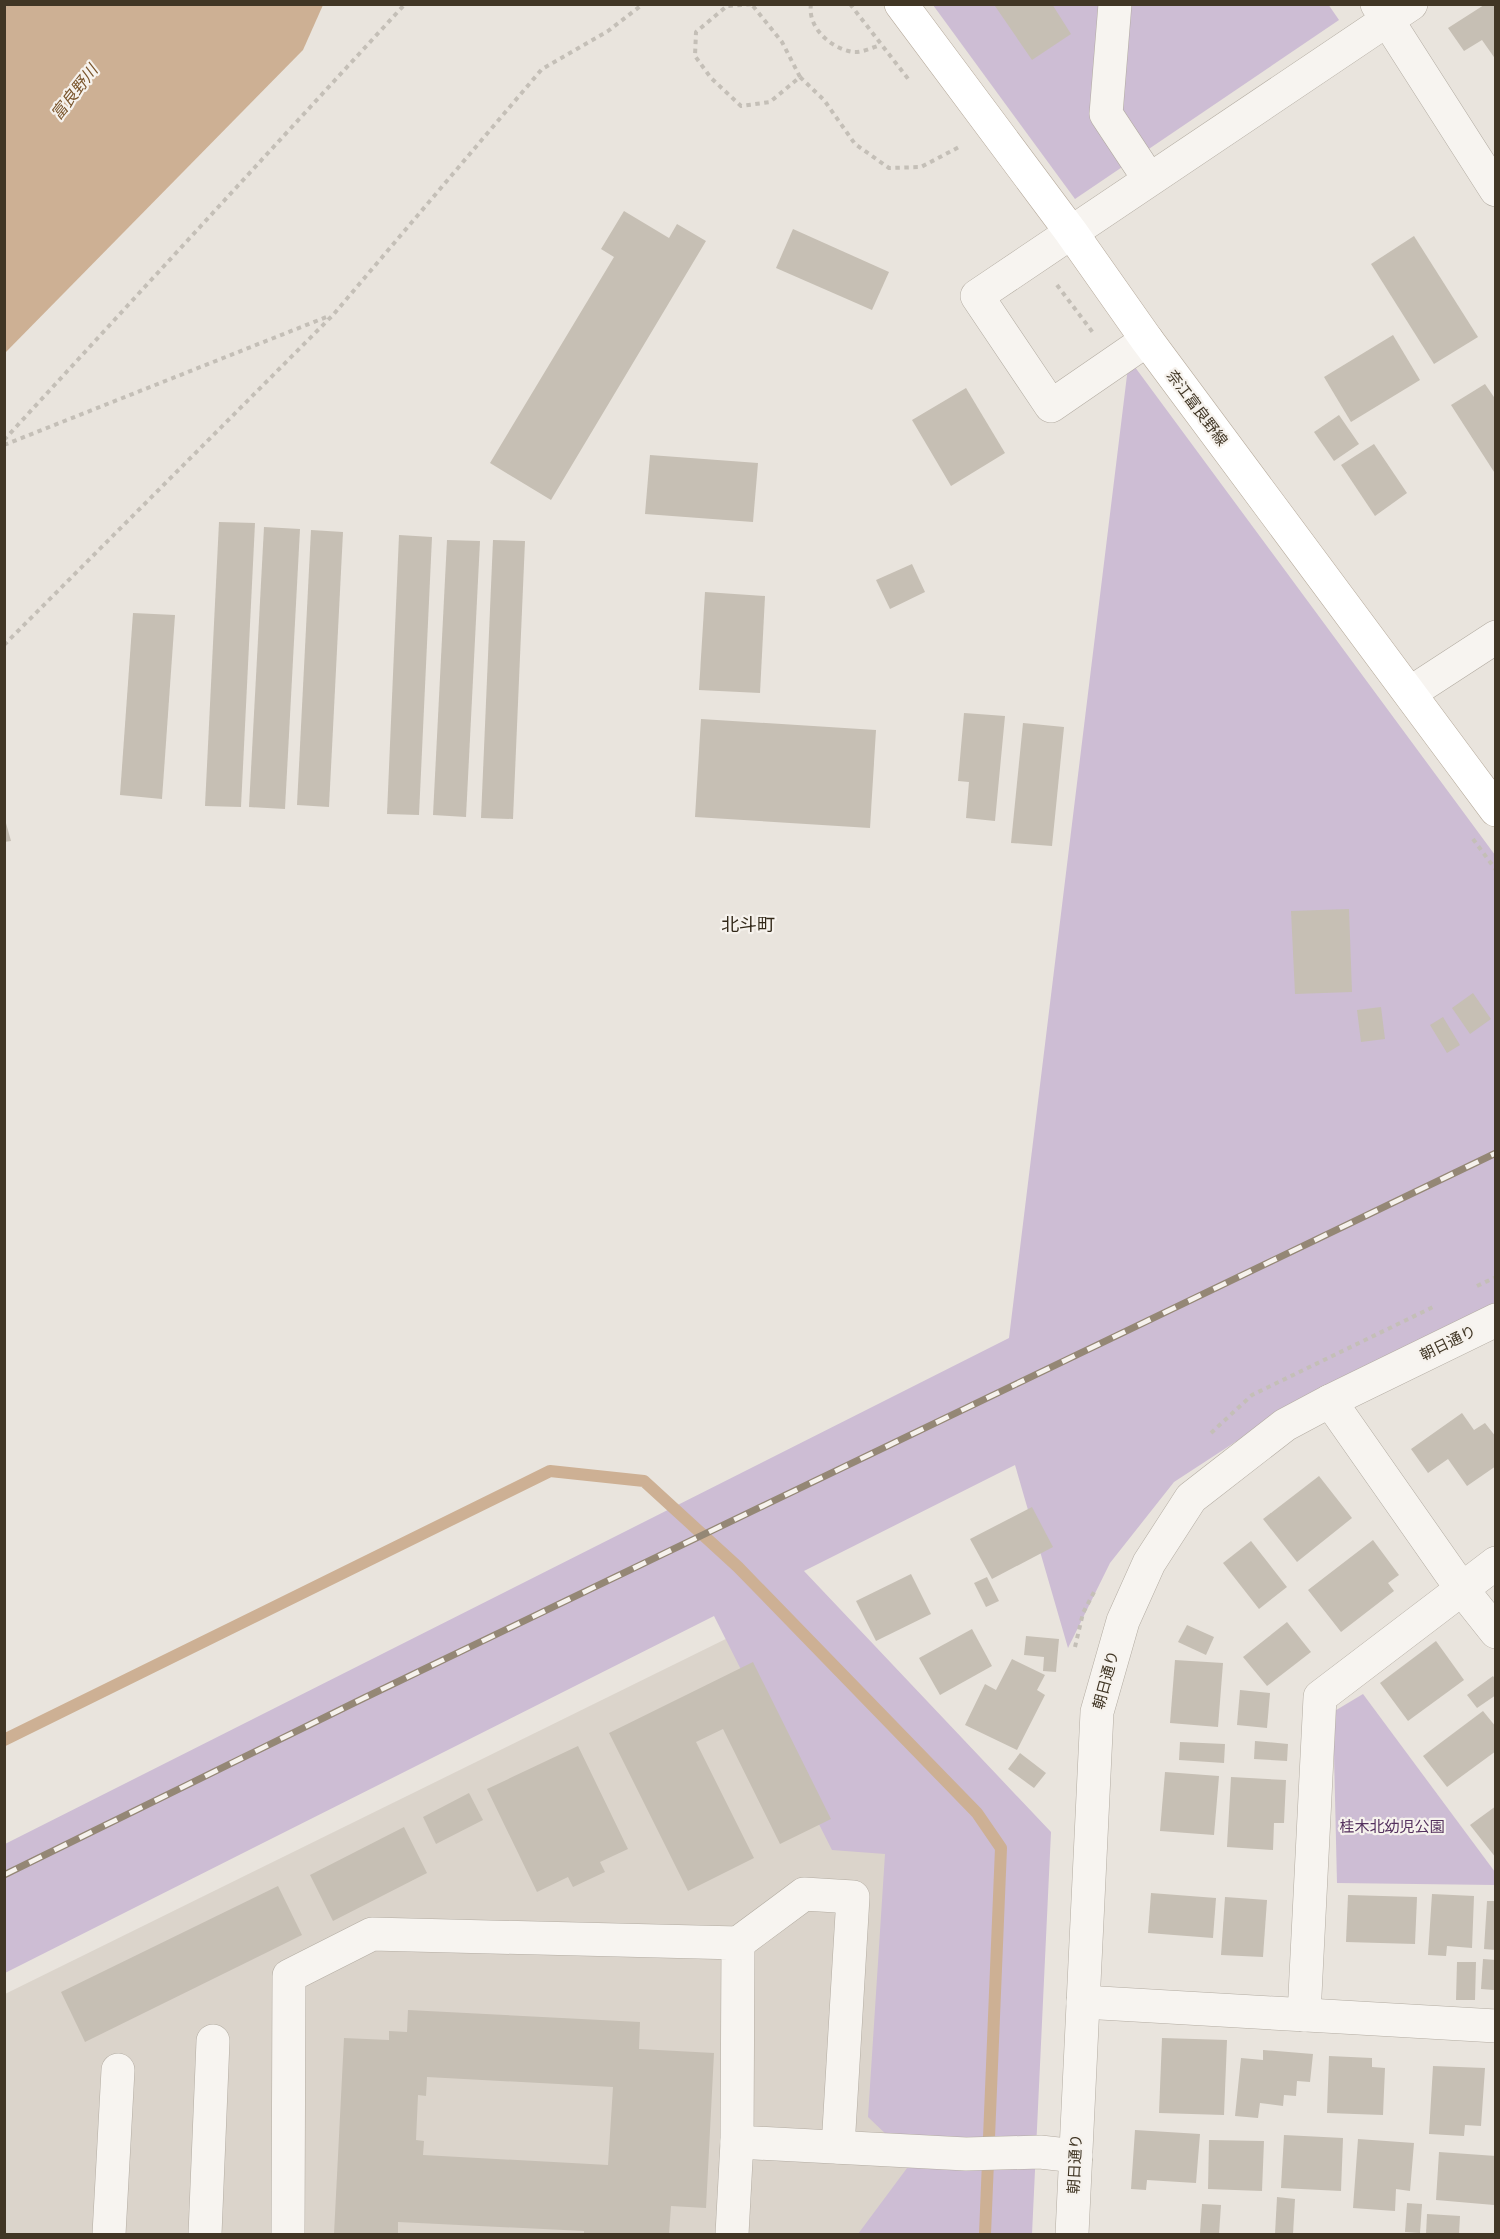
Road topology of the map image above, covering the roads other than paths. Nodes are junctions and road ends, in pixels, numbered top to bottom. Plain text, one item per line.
1 (901, 4) edge
2 (1115, 4) edge
3 (1392, 10) edge
4 (1149, 179) junction
5 (1496, 190) edge
6 (1071, 232) junction
7 (1147, 340) junction
8 (1496, 637) edge
9 (1410, 693) junction
10 (1496, 810) edge
11 (1496, 1320) edge
12 (1330, 1401) junction
13 (1496, 1563) edge
14 (1461, 1588) junction
15 (1496, 1632) edge
16 (738, 1943) junction
17 (1083, 2002) junction
18 (1305, 2015) junction
19 (1496, 2026) edge
20 (213, 2042) dead end
21 (118, 2070) dead end
22 (737, 2142) junction
23 (838, 2147) junction
24 (1076, 2156) junction
25 (109, 2235) edge
26 (205, 2235) edge
27 (288, 2235) edge
28 (732, 2235) edge
29 (1071, 2235) edge

1 - 6 main road, 奈江富良野線
2 - 4 street
3 - 4 street
3 - 5 street
4 - 6 street
6 - 7 main road, 奈江富良野線
6 - 7 street
7 - 9 main road, 奈江富良野線
8 - 9 street
9 - 10 main road, 奈江富良野線
11 - 12 street, 朝日通り
12 - 14 street
12 - 17 street, 朝日通り
13 - 14 street
14 - 15 street
14 - 18 street
16 - 22 street
16 - 23 street
16 - 27 street
17 - 18 street
17 - 24 street, 朝日通り
18 - 19 street
20 - 26 street
21 - 25 street
22 - 23 street
22 - 28 street
23 - 24 street
24 - 29 street, 朝日通り

